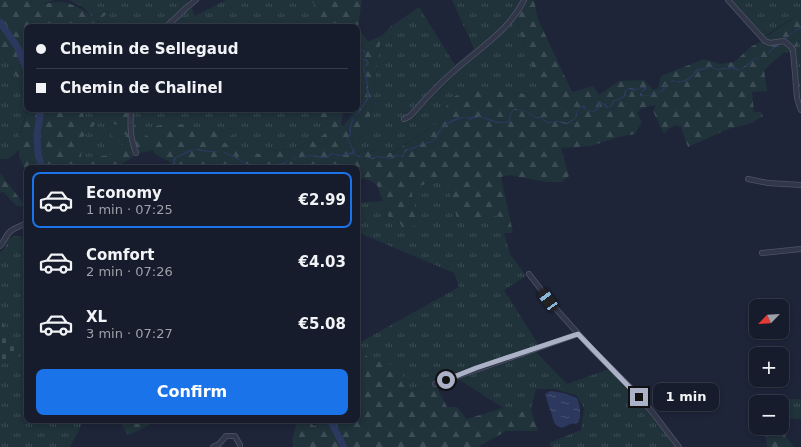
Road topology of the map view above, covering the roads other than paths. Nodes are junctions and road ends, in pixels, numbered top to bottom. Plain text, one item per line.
1 (196, 0) edge
2 (524, 0) edge
3 (728, 0) edge
4 (169, 24) edge
5 (801, 110) edge
6 (131, 112) edge
7 (404, 119) dead end
8 (136, 153) dead end
9 (748, 179) dead end
10 (801, 185) edge
11 (24, 224) edge
12 (0, 246) edge
13 (801, 249) edge
14 (762, 253) dead end
15 (529, 274) dead end
16 (578, 334) junction
17 (435, 384) dead end
18 (213, 447) edge
19 (240, 447) edge
20 (679, 447) edge

1 - 4 street
2 - 7 street
3 - 5 street
6 - 8 street
9 - 10 street
11 - 12 street
13 - 14 street
15 - 16 street
16 - 17 street
16 - 20 street
18 - 19 street

